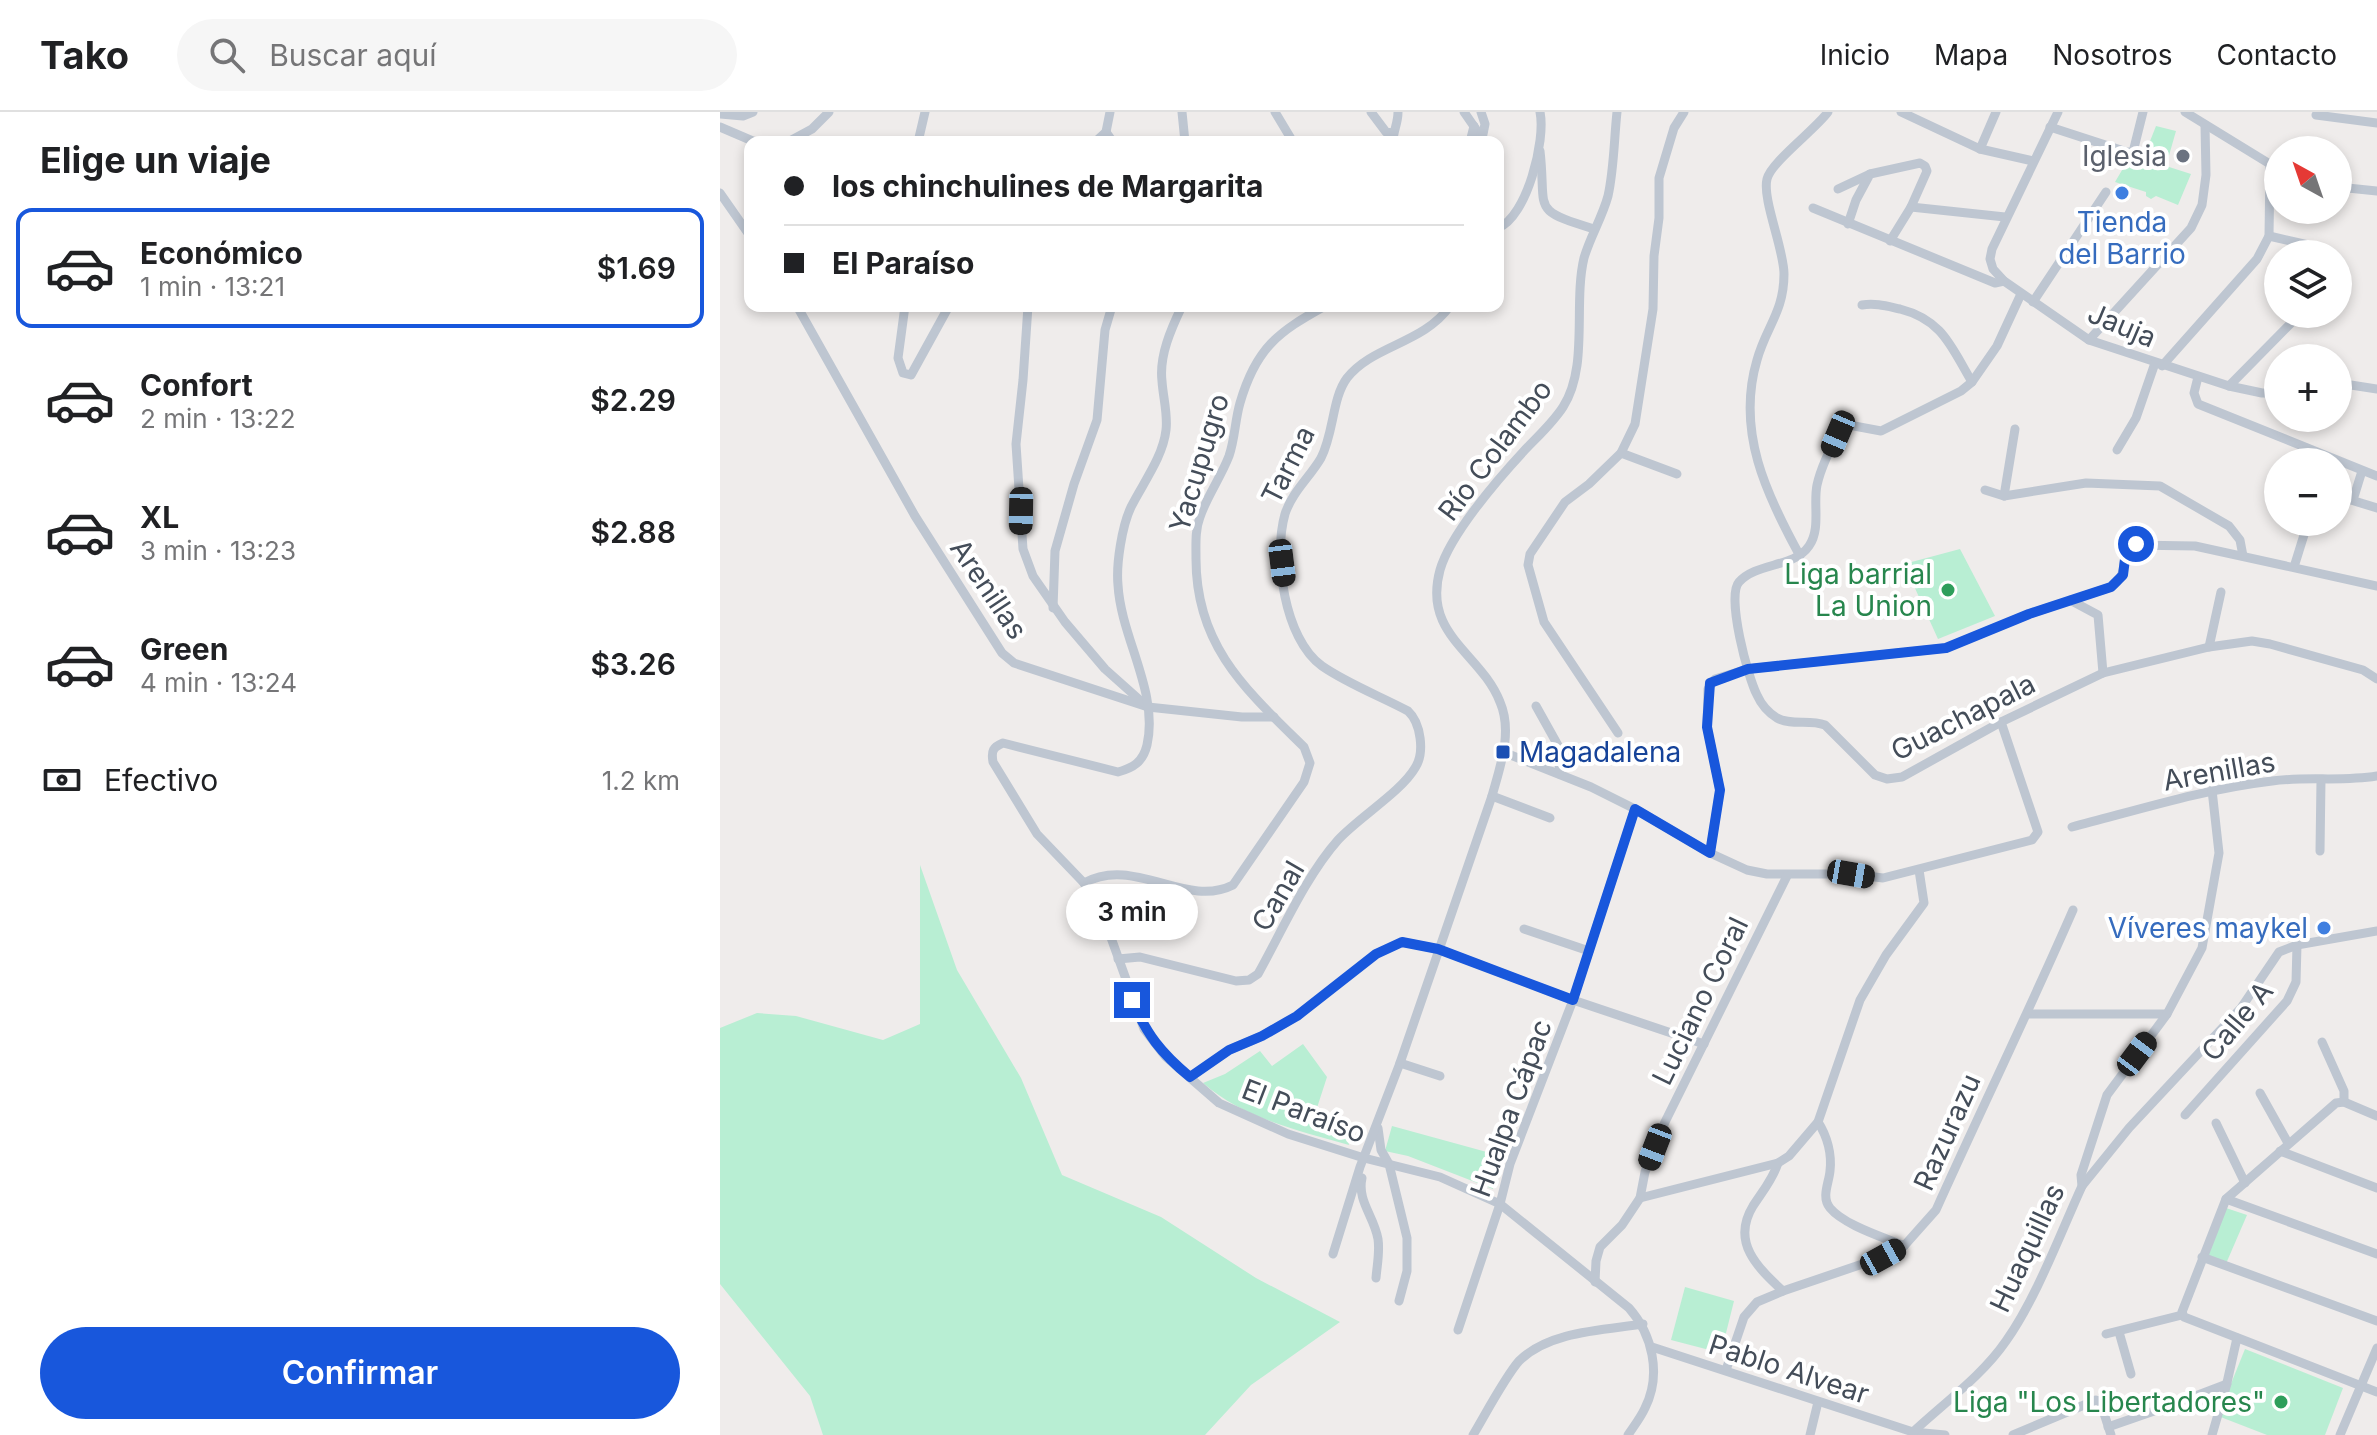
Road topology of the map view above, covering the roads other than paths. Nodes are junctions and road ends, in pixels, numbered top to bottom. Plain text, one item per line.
1 (753, 112) edge
2 (829, 112) edge
3 (925, 112) edge
4 (1110, 112) edge
5 (1182, 112) edge
6 (1275, 112) edge
7 (1371, 112) edge
8 (1398, 112) edge
9 (1464, 112) edge
10 (1481, 112) edge
11 (1540, 112) edge
12 (1617, 112) edge
13 (1684, 112) edge
14 (1828, 112) edge
15 (1901, 112) edge
16 (1996, 112) edge
17 (2058, 112) edge
18 (2143, 112) edge
19 (2185, 112) edge
20 (720, 114) edge
21 (2316, 115) dead end
22 (2340, 116) edge
23 (2377, 123) edge
24 (2205, 125) junction
25 (1474, 126) junction
26 (720, 127) edge
27 (2050, 127) junction
28 (1106, 132) junction
29 (799, 136) edge
30 (919, 136) edge
31 (1102, 136) edge
32 (1109, 136) edge
33 (1184, 136) edge
34 (1289, 136) edge
35 (1392, 136) edge
36 (1393, 136) edge
37 (1472, 136) edge
38 (1480, 136) edge
39 (1483, 136) edge
40 (744, 137) edge
41 (1540, 148) junction
42 (1980, 149) junction
43 (2033, 161) junction
44 (2264, 161) edge
45 (1870, 174) junction
46 (2352, 188) edge
47 (1838, 189) dead end
48 (2377, 191) edge
49 (2106, 192) dead end
50 (720, 193) edge
51 (1911, 207) junction
52 (1813, 208) dead end
53 (2005, 217) junction
54 (1848, 224) junction
55 (2270, 224) edge
56 (1504, 225) edge
57 (744, 227) edge
58 (1594, 229) junction
59 (2269, 236) junction
60 (2286, 240) edge
61 (1890, 241) junction
62 (2004, 281) junction
63 (2021, 294) junction
64 (2033, 302) junction
65 (1862, 305) dead end
66 (800, 312) edge
67 (904, 312) edge
68 (946, 312) edge
69 (1028, 312) edge
70 (1110, 312) edge
71 (1179, 312) edge
72 (1314, 312) edge
73 (1445, 312) edge
74 (2286, 328) edge
75 (2089, 340) junction
76 (2159, 364) junction
77 (2198, 377) junction
78 (1972, 382) junction
79 (2352, 385) edge
80 (2229, 386) junction
81 (2377, 389) edge
82 (2264, 393) edge
83 (2015, 429) dead end
84 (2117, 450) dead end
85 (1621, 453) junction
86 (2362, 471) junction
87 (1677, 474) dead end
88 (2377, 476) edge
89 (1985, 490) dead end
90 (2004, 496) junction
91 (2353, 500) joint
92 (2377, 508) edge
93 (2304, 536) edge
94 (1800, 556) junction
95 (2243, 556) junction
96 (2294, 567) junction
97 (2377, 586) edge
98 (2221, 592) dead end
99 (2070, 600) junction
100 (1053, 608) junction
101 (2209, 647) junction
102 (1748, 669) junction
103 (2103, 673) junction
104 (2377, 679) edge
105 (1536, 706) dead end
106 (1148, 707) junction
107 (1274, 717) junction
108 (2001, 722) junction
109 (1418, 732) joint
110 (1618, 733) dead end
111 (1503, 752) junction
112 (1559, 774) junction
113 (2377, 776) edge
114 (2321, 780) junction
115 (2212, 790) junction
116 (1492, 796) junction
117 (1635, 809) junction
118 (1550, 818) dead end
119 (2072, 827) dead end
120 (2320, 851) dead end
121 (1710, 853) junction
122 (1919, 870) junction
123 (1787, 876) junction
124 (1084, 883) junction
125 (2073, 910) dead end
126 (1524, 929) dead end
127 (2377, 931) edge
128 (2297, 945) junction
129 (1438, 949) junction
130 (1589, 951) junction
131 (1118, 959) junction
132 (1573, 1000) junction
133 (2028, 1014) junction
134 (2167, 1014) junction
135 (2322, 1042) dead end
136 (1704, 1044) junction
137 (1400, 1063) junction
138 (1440, 1076) dead end
139 (1190, 1077) junction
140 (2260, 1093) dead end
141 (2344, 1102) junction
142 (2185, 1115) dead end
143 (2377, 1116) edge
144 (1377, 1120) junction
145 (1818, 1122) junction
146 (2216, 1123) dead end
147 (2288, 1143) junction
148 (2280, 1151) junction
149 (1362, 1162) junction
150 (1778, 1163) junction
151 (1389, 1164) junction
152 (2245, 1183) junction
153 (2082, 1186) junction
154 (2377, 1188) edge
155 (1640, 1198) junction
156 (2226, 1199) junction
157 (1500, 1204) junction
158 (1904, 1246) junction
159 (1333, 1254) dead end
160 (2377, 1254) edge
161 (2202, 1257) junction
162 (1376, 1278) dead end
163 (1595, 1282) junction
164 (1783, 1291) junction
165 (1399, 1301) dead end
166 (2183, 1316) junction
167 (2377, 1321) edge
168 (1643, 1324) junction
169 (1458, 1330) dead end
170 (2119, 1332) junction
171 (2106, 1334) dead end
172 (2237, 1338) junction
173 (1652, 1347) junction
174 (2377, 1348) edge
175 (1726, 1370) junction
176 (2131, 1374) dead end
177 (2227, 1384) junction
178 (2361, 1385) junction
179 (2377, 1392) edge
180 (1818, 1402) junction
181 (2110, 1431) edge
182 (1913, 1433) edge
183 (1473, 1435) edge
184 (1628, 1435) edge
185 (1810, 1435) edge
186 (1945, 1435) edge
187 (2013, 1435) edge
188 (2212, 1435) edge
189 (2340, 1435) edge

1 - 20 street
2 - 29 street
3 - 30 street
4 - 28 street
5 - 33 street
6 - 34 street
7 - 35 street
8 - 36 street
9 - 25 street
10 - 39 street
11 - 41 street
12 - 58 street, Río Colambo
13 - 85 street
14 - 94 street
15 - 42 street
16 - 42 street
17 - 27 street
18 - 27 street
19 - 24 street
21 - 22 street
22 - 23 street
24 - 44 street
24 - 75 street
25 - 37 street
25 - 38 street
26 - 40 street
27 - 43 street
28 - 31 street
28 - 32 street
41 - 56 street
41 - 58 street
42 - 43 street
43 - 53 street
45 - 47 street
45 - 51 street
45 - 54 street
46 - 48 street
49 - 64 street
50 - 57 street
51 - 53 street
51 - 61 street
52 - 54 street
53 - 62 street
54 - 61 street
55 - 59 street
58 - 111 street, Río Colambo
59 - 60 street
59 - 76 street
61 - 62 street
62 - 63 street, Jauja
63 - 64 street, Jauja
63 - 78 street
64 - 75 street, Jauja
65 - 78 street
66 - 106 street, Arenillas
67 - 68 street
69 - 100 street
70 - 100 street
71 - 106 street
72 - 107 street, Yacupugro
73 - 109 street, Tarma
74 - 80 street
75 - 76 street, Jauja
76 - 77 street, Jauja
76 - 84 street
77 - 80 street, Jauja
77 - 86 street
78 - 94 street
79 - 81 street
80 - 82 street, Jauja
83 - 90 street
85 - 87 street
85 - 110 street
86 - 88 street
86 - 91 street
89 - 90 street
90 - 95 street
91 - 92 street
93 - 96 street
94 - 102 street
95 - 96 street
95 - 99 street
96 - 97 street
98 - 101 street
99 - 102 street
99 - 103 street
100 - 106 street
101 - 103 street, Guachapala
101 - 104 street, Guachapala
102 - 108 street, Guachapala
102 - 121 street
103 - 108 street, Guachapala
105 - 112 street
106 - 107 street, Arenillas
106 - 124 street, El Paraíso
107 - 124 street, Yacupugro
108 - 122 street
109 - 131 street, Canal
111 - 112 street
111 - 116 street, Río Colambo
112 - 117 street
113 - 114 street, Arenillas
114 - 115 street, Arenillas
114 - 120 street
115 - 119 street, Arenillas
115 - 134 street, Huaquillas
116 - 118 street
116 - 129 street, Río Colambo
117 - 121 street
117 - 130 street, Hualpa Cápac
121 - 123 street
122 - 123 street
122 - 145 street
123 - 136 street, Luciano Coral
124 - 131 street, El Paraíso
125 - 133 street, Razurazu
126 - 130 street
127 - 128 street
128 - 142 street, Calle A
128 - 153 street
129 - 132 street
129 - 137 street, Río Colambo
129 - 139 street
130 - 132 street, Hualpa Cápac
131 - 139 street, El Paraíso
132 - 136 street
132 - 157 street, Hualpa Cápac
133 - 134 street
133 - 158 street, Razurazu
134 - 153 street, Huaquillas
135 - 141 street
136 - 155 street, Luciano Coral
137 - 138 street
137 - 144 street, Río Colambo
139 - 149 street, El Paraíso
140 - 147 street
141 - 143 street
141 - 147 street
144 - 149 street, Río Colambo
144 - 151 street
145 - 150 street
145 - 158 street
146 - 152 street
147 - 148 street
148 - 152 street
148 - 154 street
149 - 151 street, El Paraíso
149 - 159 street, Río Colambo
149 - 162 street
150 - 155 street
150 - 164 street
151 - 157 street, El Paraíso
151 - 165 street
152 - 156 street
153 - 182 street, Huaquillas
155 - 163 street, Luciano Coral
156 - 160 street
156 - 161 street
157 - 163 street, El Paraíso
157 - 169 street, Hualpa Cápac
158 - 164 street, Razurazu
161 - 166 street
161 - 167 street
163 - 168 street
164 - 175 street, Razurazu
166 - 170 street
166 - 172 street
168 - 173 street
168 - 183 street
170 - 171 street
170 - 176 street
172 - 177 street
172 - 178 street
173 - 175 street, Pablo Alvear
173 - 184 street
174 - 178 street
175 - 180 street, Pablo Alvear
177 - 181 street
177 - 188 street
178 - 179 street
178 - 189 street
180 - 182 street, Pablo Alvear
180 - 185 street
181 - 187 street
182 - 186 street, Pablo Alvear

